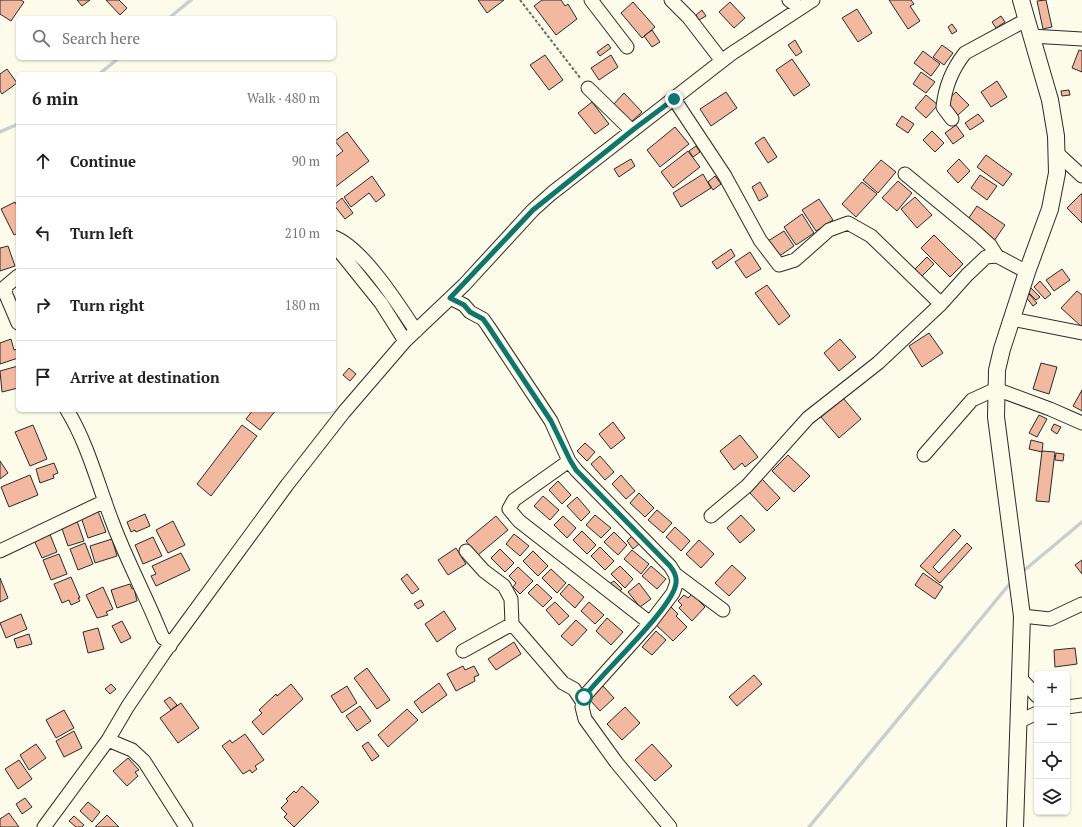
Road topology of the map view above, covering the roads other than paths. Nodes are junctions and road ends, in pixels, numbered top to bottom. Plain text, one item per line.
1 (591, 0) edge
2 (671, 0) edge
3 (789, 0) edge
4 (812, 0) edge
5 (1021, 0) edge
6 (800, 8) junction
7 (1026, 20) junction
8 (1031, 36) junction
9 (1082, 39) edge
10 (627, 47) dead end
11 (722, 61) junction
12 (588, 88) road end
13 (674, 99) junction
14 (952, 119) dead end
15 (632, 131) junction
16 (1057, 153) junction
17 (906, 174) dead end
18 (1082, 176) edge
19 (336, 238) edge
20 (336, 242) edge
21 (997, 256) junction
22 (1027, 272) junction
23 (16, 278) edge
24 (450, 298) junction
25 (941, 304) junction
26 (16, 318) edge
27 (1012, 319) junction
28 (416, 331) junction
29 (1082, 333) edge
30 (405, 342) junction
31 (996, 389) junction
32 (69, 412) edge
33 (1082, 423) edge
34 (924, 455) dead end
35 (570, 460) junction
36 (105, 501) junction
37 (711, 516) dead end
38 (0, 551) edge
39 (466, 551) dead end
40 (675, 574) junction
41 (1082, 604) edge
42 (723, 610) dead end
43 (1022, 616) junction
44 (512, 624) junction
45 (650, 624) junction
46 (170, 646) junction
47 (463, 651) dead end
48 (1021, 679) junction
49 (1034, 693) edge
50 (582, 701) junction
51 (1082, 705) edge
52 (1070, 707) edge
53 (1034, 714) edge
54 (1020, 721) junction
55 (108, 740) junction
56 (44, 827) edge
57 (186, 827) edge
58 (670, 827) edge
59 (1015, 827) edge

1 - 10 street
2 - 11 street
3 - 6 street
4 - 6 street
5 - 7 main road
6 - 11 street
7 - 8 main road
7 - 14 street
8 - 9 street
8 - 16 main road
11 - 13 street
12 - 15 street
13 - 15 street
13 - 25 street
15 - 24 street
16 - 18 street
16 - 22 main road
17 - 21 street
19 - 28 street
20 - 30 street
21 - 22 street
21 - 25 street
22 - 27 main road
23 - 26 street
24 - 28 street
24 - 35 street
25 - 37 street
27 - 29 street
27 - 31 main road
28 - 30 street
30 - 46 street
31 - 33 street
31 - 34 street
31 - 43 main road
32 - 36 street
35 - 40 street
35 - 45 street
36 - 38 street
36 - 46 street
39 - 44 street
40 - 42 street
40 - 45 street
41 - 43 street
43 - 48 main road
44 - 47 street
44 - 50 street
45 - 50 street
46 - 55 street
48 - 49 street
48 - 54 main road
50 - 58 street
51 - 52 street
53 - 54 street
54 - 59 main road
55 - 56 street
55 - 57 street

